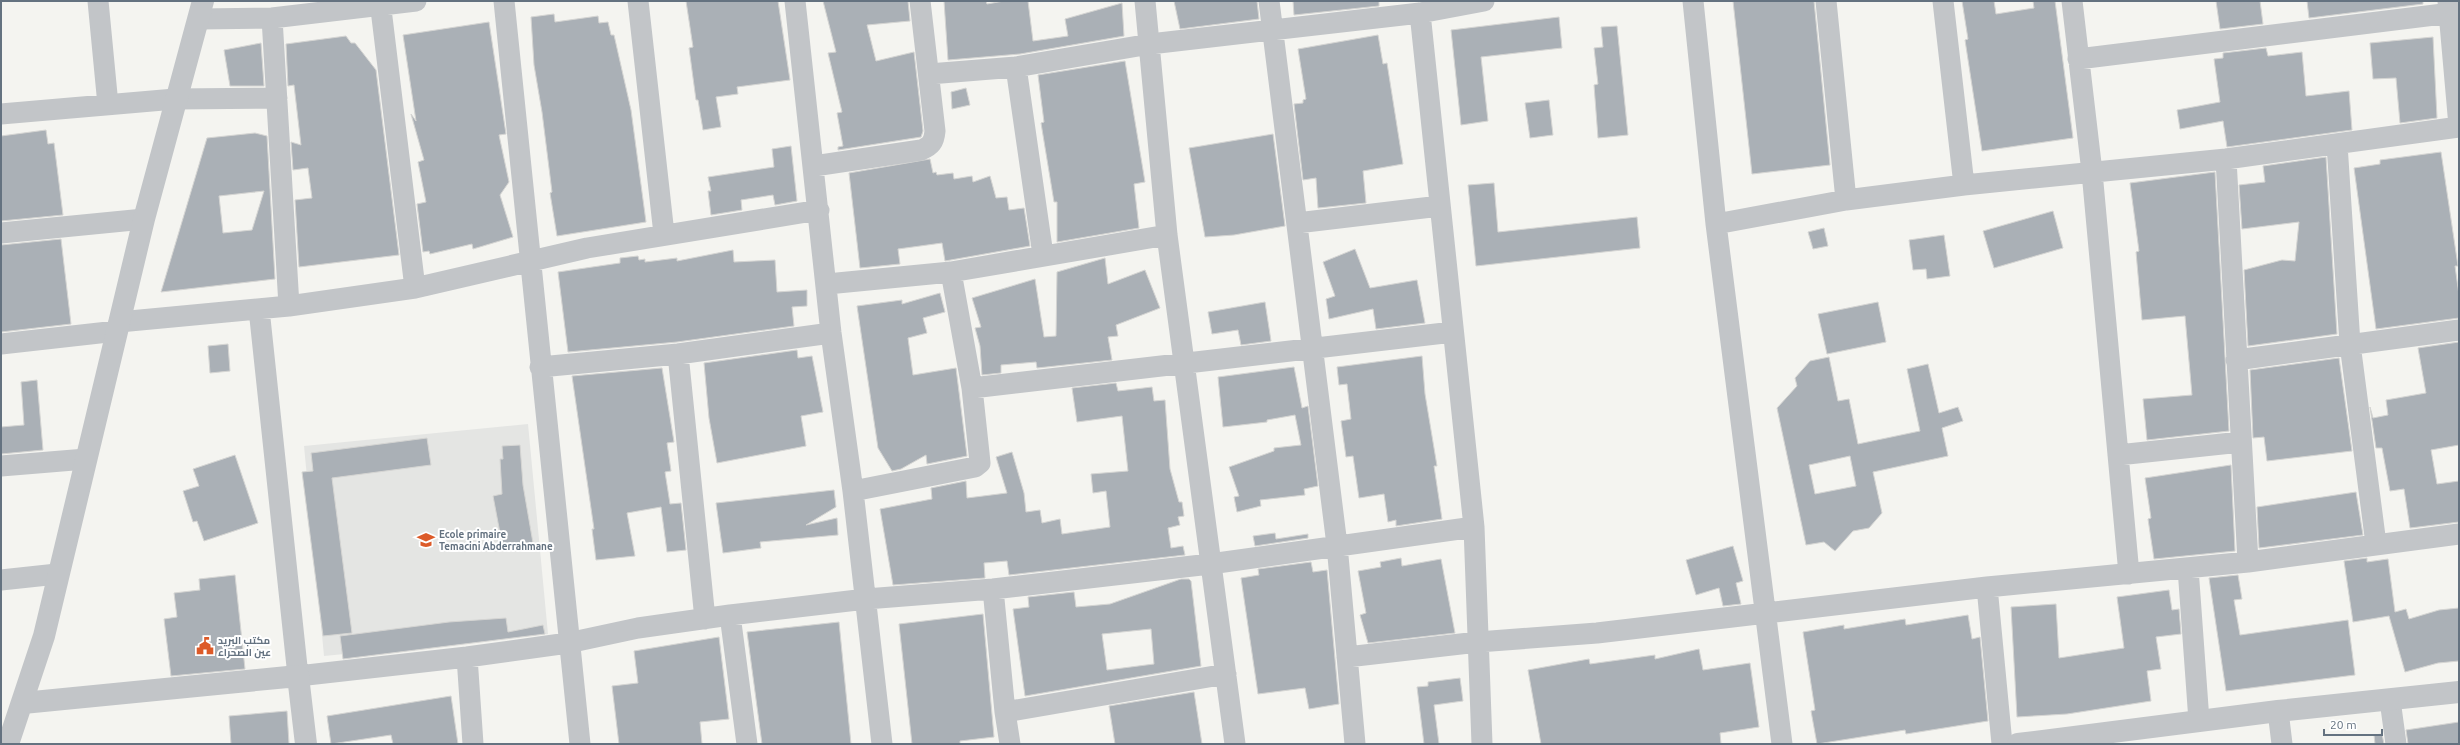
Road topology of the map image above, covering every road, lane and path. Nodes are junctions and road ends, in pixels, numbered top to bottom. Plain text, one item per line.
1 (98, 1) edge
2 (416, 1) edge
3 (504, 1) edge
4 (638, 1) edge
5 (795, 1) edge
6 (920, 1) edge
7 (1145, 1) edge
8 (1269, 1) edge
9 (1484, 1) edge
10 (1693, 1) edge
11 (1826, 1) edge
12 (1944, 1) edge
13 (2072, 1) edge
14 (381, 3) edge
15 (2452, 9) edge
16 (201, 10) edge
17 (1420, 13) junction
18 (272, 18) junction
19 (1272, 28) junction
20 (1150, 44) junction
21 (2078, 59) junction
22 (1016, 67) junction
23 (929, 74) junction
24 (277, 98) junction
25 (175, 99) junction
26 (108, 105) junction
27 (1, 114) edge
28 (2459, 126) edge
29 (2337, 144) junction
30 (2226, 159) junction
31 (814, 166) junction
32 (2092, 172) junction
33 (1964, 185) junction
34 (1846, 200) junction
35 (1440, 206) junction
36 (819, 210) junction
37 (144, 219) junction
38 (1297, 222) junction
39 (1716, 224) junction
40 (1, 233) edge
41 (664, 234) junction
42 (1167, 235) junction
43 (1043, 255) junction
44 (530, 260) junction
45 (951, 272) junction
46 (827, 284) junction
47 (415, 288) junction
48 (289, 306) junction
49 (260, 309) junction
50 (118, 327) junction
51 (2459, 330) edge
52 (1453, 332) junction
53 (831, 333) junction
54 (1, 344) edge
55 (2350, 344) junction
56 (1313, 347) junction
57 (678, 354) junction
58 (2236, 360) junction
59 (1185, 363) junction
60 (540, 367) junction
61 (972, 388) junction
62 (2241, 442) junction
63 (2118, 455) junction
64 (86, 459) junction
65 (1, 466) edge
66 (853, 491) junction
67 (1474, 527) junction
68 (2459, 534) edge
69 (2376, 544) junction
70 (1337, 545) junction
71 (2248, 562) junction
72 (1210, 564) junction
73 (2188, 568) junction
74 (57, 574) junction
75 (2129, 574) junction
76 (1, 580) edge
77 (1987, 587) junction
78 (993, 589) junction
79 (866, 598) junction
80 (1765, 613) junction
81 (730, 615) junction
82 (705, 619) junction
83 (1478, 642) junction
84 (568, 643) junction
85 (467, 657) junction
86 (1347, 657) junction
87 (1226, 674) junction
88 (298, 676) junction
89 (2459, 692) edge
90 (2390, 700) junction
91 (23, 703) junction
92 (2278, 711) junction
93 (1005, 712) junction
94 (2199, 721) junction
95 (7, 737) edge
96 (306, 744) edge
97 (473, 744) edge
98 (580, 744) edge
99 (747, 744) edge
100 (882, 744) edge
101 (1010, 744) edge
102 (1235, 744) edge
103 (1356, 744) edge
104 (1482, 744) edge
105 (1782, 744) edge
106 (2002, 744) edge
107 (2024, 744) edge
108 (2282, 744) edge
109 (2396, 744) edge

1 - 26 street
2 - 14 street
3 - 44 street
4 - 41 street
5 - 31 street
6 - 23 street
7 - 20 street
8 - 19 street
9 - 17 street
10 - 39 street
11 - 34 street
12 - 33 street
13 - 21 street
14 - 18 street
14 - 47 street
15 - 21 street
15 - 28 street
16 - 18 street
16 - 25 street
17 - 19 street
17 - 35 street
18 - 24 street
19 - 20 street
19 - 38 street
20 - 22 street
20 - 42 street
21 - 32 street
22 - 23 street
22 - 43 street
23 - 31 street
24 - 25 street
24 - 48 street
25 - 26 street
25 - 37 street
26 - 27 street
28 - 29 street
29 - 30 street
29 - 55 street
30 - 32 street
30 - 58 street
31 - 36 street
32 - 33 street
32 - 63 street
33 - 34 street
34 - 39 street
35 - 38 street
35 - 52 street
36 - 41 street
36 - 46 street
37 - 40 street
37 - 50 street
38 - 56 street
39 - 80 street
41 - 44 street
42 - 43 street
42 - 59 street
43 - 45 street
44 - 47 street
44 - 60 street
45 - 46 street
45 - 61 street
46 - 53 street
47 - 48 street
48 - 49 street
49 - 50 street
49 - 88 street
50 - 54 street
50 - 64 street
51 - 55 street
52 - 56 street
52 - 67 street
53 - 57 street
53 - 66 street
55 - 58 street
55 - 69 street
56 - 59 street
56 - 70 street
57 - 60 street
57 - 82 street
58 - 62 street
59 - 61 street
59 - 72 street
60 - 84 street
61 - 66 street
62 - 63 street
62 - 71 street
63 - 75 street
64 - 65 street
64 - 74 street
66 - 79 street
67 - 70 street
67 - 83 street
68 - 69 street
69 - 71 street
70 - 72 street
70 - 86 street
71 - 73 street
72 - 78 street
72 - 87 street
73 - 75 street
73 - 94 street
74 - 76 street
74 - 91 street
75 - 77 street
77 - 80 street
77 - 106 street
78 - 79 street
78 - 93 street
79 - 81 street
79 - 100 street
80 - 83 street
80 - 105 street
81 - 82 street
81 - 99 street
82 - 84 street
83 - 86 street
83 - 104 street
84 - 85 street
84 - 98 street
85 - 88 street
85 - 97 street
86 - 103 street
87 - 93 street
87 - 102 street
88 - 91 street
88 - 96 street
89 - 90 street
90 - 92 street
90 - 109 street
91 - 95 street
92 - 94 street
92 - 108 street
93 - 101 street
94 - 107 street

